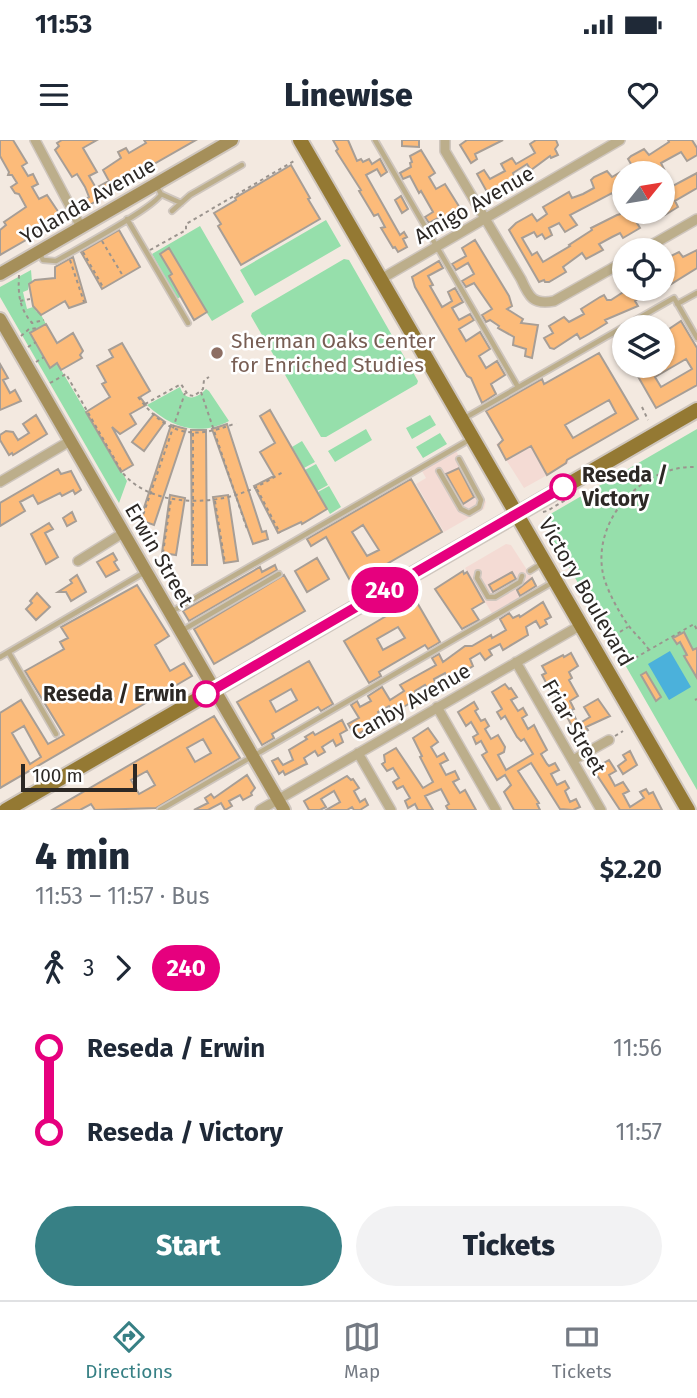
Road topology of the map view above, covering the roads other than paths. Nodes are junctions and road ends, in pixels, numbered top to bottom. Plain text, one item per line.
1 (36, 140) edge
2 (232, 140) edge
3 (300, 140) edge
4 (375, 140) edge
5 (445, 140) edge
6 (620, 140) edge
7 (242, 164) dead end
8 (158, 189) junction
9 (181, 203) junction
10 (172, 211) dead end
11 (486, 218) junction
12 (127, 219) junction
13 (697, 219) edge
14 (81, 227) junction
15 (664, 238) edge
16 (436, 246) junction
17 (38, 252) junction
18 (612, 268) edge
19 (0, 274) edge
20 (381, 279) junction
21 (697, 293) edge
22 (677, 304) junction
23 (0, 319) edge
24 (188, 323) dead end
25 (697, 338) edge
26 (518, 387) junction
27 (697, 410) edge
28 (462, 419) junction
29 (473, 438) junction
30 (70, 441) junction
31 (459, 459) dead end
32 (439, 471) dead end
33 (0, 482) edge
34 (517, 514) junction
35 (123, 533) junction
36 (78, 561) dead end
37 (544, 562) junction
38 (530, 571) dead end
39 (146, 572) junction
40 (478, 573) dead end
41 (279, 575) dead end
42 (522, 576) dead end
43 (555, 581) junction
44 (170, 612) junction
45 (581, 625) junction
46 (181, 631) junction
47 (9, 653) junction
48 (0, 657) edge
49 (516, 662) junction
50 (214, 689) junction
51 (437, 707) junction
52 (56, 734) dead end
53 (609, 740) dead end
54 (358, 753) junction
55 (253, 756) junction
56 (573, 760) junction
57 (281, 805) edge
58 (6, 810) edge
59 (160, 810) edge
60 (260, 810) edge
61 (391, 810) edge
62 (496, 810) edge
63 (601, 810) edge
64 (688, 810) edge

1 - 14 street
2 - 8 street, Yolanda Avenue
3 - 20 main road, Victory Boulevard
4 - 16 lane
5 - 11 street
6 - 11 street, Amigo Avenue
7 - 9 lane
8 - 9 lane
8 - 12 lane
8 - 14 street, Yolanda Avenue
9 - 10 lane
11 - 16 street, Amigo Avenue
11 - 18 street
12 - 17 lane
12 - 24 lane
13 - 15 street
14 - 17 street, Yolanda Avenue
16 - 20 street, Amigo Avenue
16 - 26 lane
17 - 19 street, Yolanda Avenue
20 - 28 main road, Victory Boulevard
21 - 22 lane
22 - 25 lane
22 - 26 lane
23 - 30 street, Erwin Street
26 - 28 lane
27 - 34 main road
28 - 29 main road, Victory Boulevard
29 - 34 main road, Victory Boulevard
29 - 44 lane
30 - 33 street
30 - 35 street, Erwin Street
31 - 32 lane
34 - 37 main road, Victory Boulevard
34 - 50 main road
35 - 36 street
35 - 39 street, Erwin Street
37 - 38 lane
37 - 43 main road, Victory Boulevard
39 - 44 street, Erwin Street
39 - 47 lane
40 - 42 lane
41 - 46 lane
43 - 45 main road, Victory Boulevard
43 - 55 lane
44 - 46 street, Erwin Street
45 - 49 street, Canby Avenue
45 - 64 main road, Victory Boulevard
46 - 50 street, Erwin Street
47 - 48 lane
47 - 52 lane
49 - 51 street, Canby Avenue
49 - 56 street, Friar Street
50 - 55 street, Erwin Street
50 - 58 main road
51 - 54 street, Canby Avenue
51 - 62 street
53 - 56 street
54 - 57 street, Canby Avenue
54 - 61 street
55 - 57 street, Erwin Street
55 - 59 lane
56 - 63 street, Friar Street
57 - 60 street, Canby Avenue

